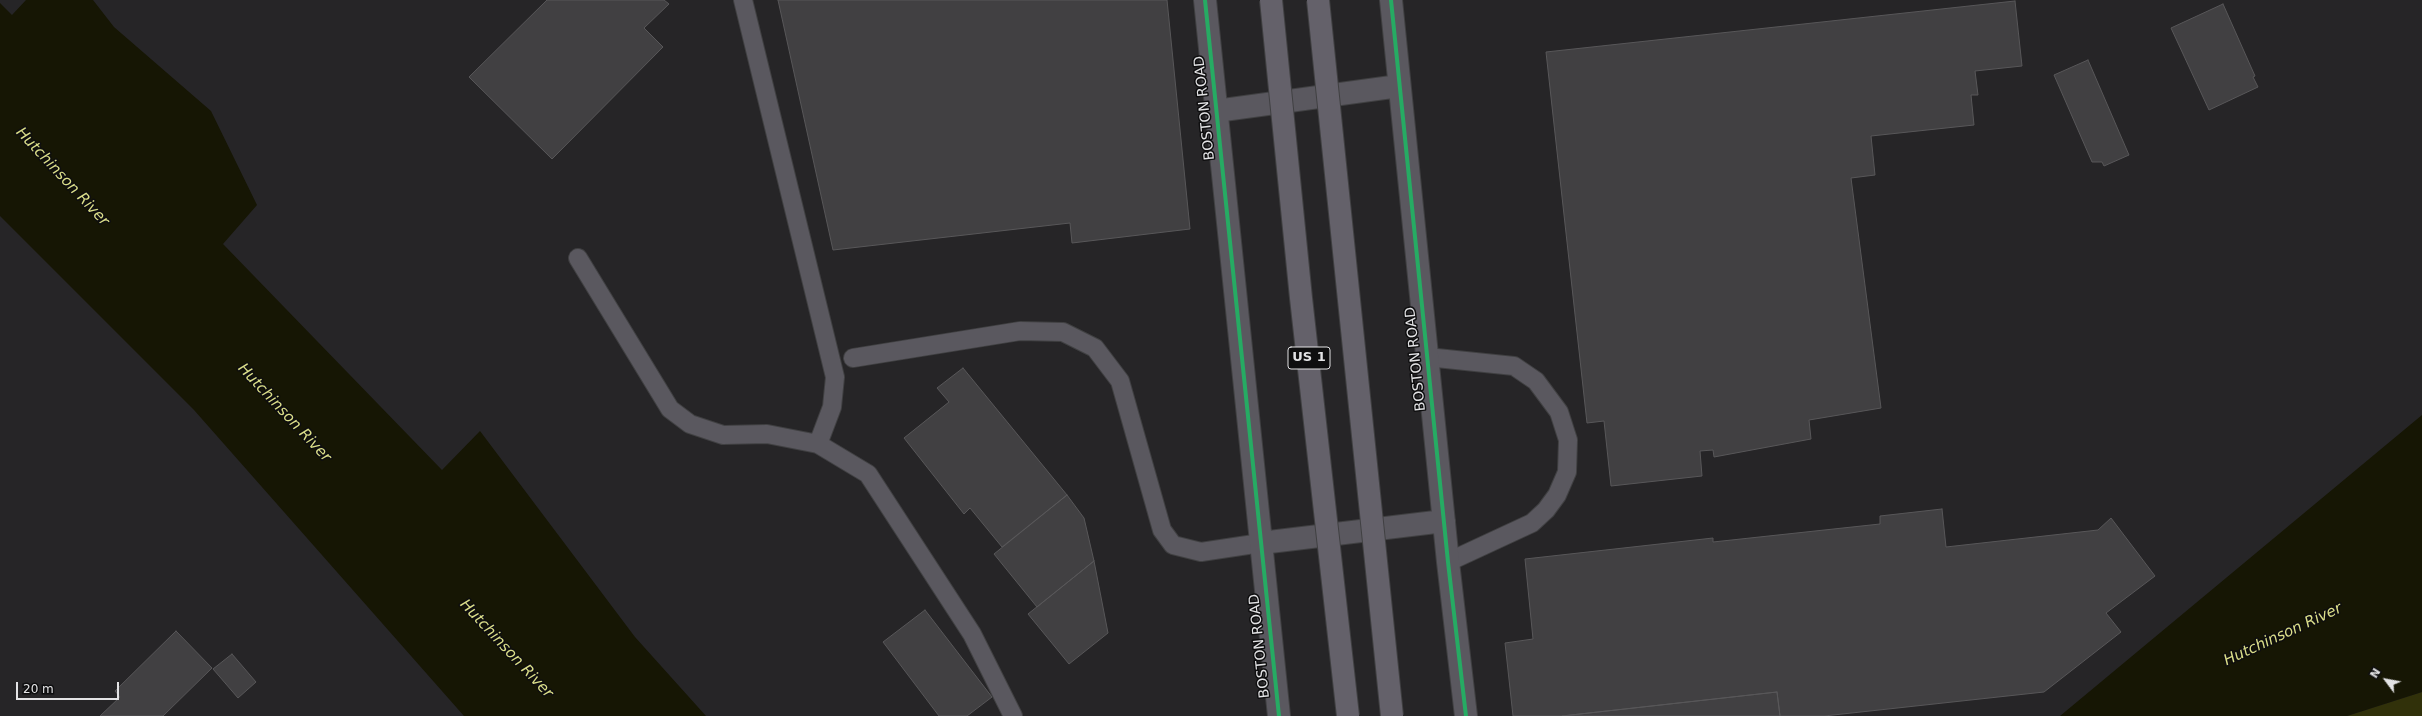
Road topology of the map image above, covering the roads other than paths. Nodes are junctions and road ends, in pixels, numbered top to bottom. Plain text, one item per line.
1 (743, 0) edge
2 (1205, 0) edge
3 (1271, 0) edge
4 (1318, 0) edge
5 (1390, 0) edge
6 (1399, 86) junction
7 (1216, 112) junction
8 (578, 258) dead end
9 (1427, 357) junction
10 (853, 358) dead end
11 (818, 444) junction
12 (1444, 521) junction
13 (1261, 544) junction
14 (1448, 562) junction
15 (1013, 716) edge
16 (1279, 716) edge
17 (1348, 716) edge
18 (1392, 716) edge
19 (1466, 716) edge

1 - 11 lane
2 - 7 street, BOSTON ROAD
3 - 17 main road, US 1, bridge
4 - 18 main road, bridge
5 - 6 street, BOSTON ROAD
6 - 7 street
6 - 9 street, BOSTON ROAD
7 - 13 street, BOSTON ROAD
8 - 11 lane
9 - 12 street, BOSTON ROAD
9 - 14 lane
10 - 13 lane
11 - 15 lane
12 - 13 street
12 - 14 street, BOSTON ROAD
13 - 16 street, BOSTON ROAD
14 - 19 street, BOSTON ROAD

